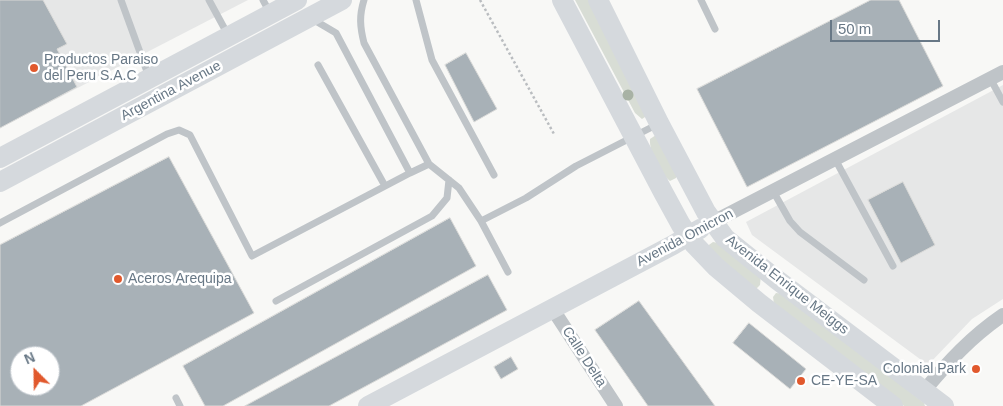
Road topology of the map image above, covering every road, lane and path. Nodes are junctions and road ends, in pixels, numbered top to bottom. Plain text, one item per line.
1 (121, 0) edge
2 (209, 0) edge
3 (297, 0) edge
4 (342, 0) edge
5 (364, 0) edge
6 (416, 0) edge
7 (480, 0) edge
8 (562, 0) edge
9 (598, 0) edge
10 (701, 0) edge
11 (267, 7) edge
12 (309, 18) junction
13 (715, 29) dead end
14 (229, 36) junction
15 (318, 65) dead end
16 (1003, 72) edge
17 (150, 78) junction
18 (990, 78) junction
19 (1003, 102) edge
20 (659, 123) junction
21 (44, 134) junction
22 (554, 134) dead end
23 (634, 137) junction
24 (54, 153) junction
25 (0, 158) edge
26 (835, 159) junction
27 (429, 164) junction
28 (410, 172) junction
29 (494, 175) dead end
30 (688, 178) junction
31 (449, 180) junction
32 (0, 182) edge
33 (385, 186) junction
34 (773, 191) junction
35 (663, 192) junction
36 (480, 221) junction
37 (712, 222) junction
38 (0, 223) edge
39 (688, 236) junction
40 (893, 266) dead end
41 (508, 272) dead end
42 (776, 280) junction
43 (864, 280) dead end
44 (276, 301) dead end
45 (759, 303) junction
46 (552, 308) junction
47 (1003, 315) edge
48 (924, 391) junction
49 (176, 398) dead end
50 (180, 406) edge
51 (368, 406) edge
52 (616, 406) edge
53 (893, 406) edge
54 (944, 406) edge

1 - 17 lane
2 - 14 lane
3 - 11 main road, Argentina Avenue
4 - 12 main road, Argentina Avenue
5 - 27 lane
6 - 29 lane
7 - 22 path
8 - 23 main road, Avenida Enrique Meiggs
9 - 20 main road, Avenida Enrique Meiggs
10 - 13 lane
11 - 14 main road, Argentina Avenue
12 - 24 main road, Argentina Avenue
12 - 28 lane
14 - 17 main road, Argentina Avenue
15 - 33 lane
16 - 18 street, Avenida Omicron
17 - 21 main road, Argentina Avenue
18 - 19 lane
18 - 26 street, Avenida Omicron
20 - 23 lane
20 - 30 main road, Avenida Enrique Meiggs
21 - 24 main road
21 - 25 main road, Argentina Avenue
23 - 35 main road, Avenida Enrique Meiggs
23 - 36 lane
24 - 32 main road, Argentina Avenue
26 - 34 street, Avenida Omicron
26 - 40 lane
27 - 28 lane
27 - 31 lane
28 - 33 lane
30 - 35 main road
30 - 37 main road, Avenida Enrique Meiggs
31 - 36 lane
31 - 44 lane
33 - 38 lane
34 - 37 street, Avenida Omicron
34 - 43 lane
35 - 39 main road, Avenida Enrique Meiggs
36 - 41 lane
37 - 39 main road, Avenida Omicron
37 - 42 main road, Avenida Enrique Meiggs
39 - 45 main road, Avenida Enrique Meiggs
39 - 46 main road, Avenida Omicron
42 - 45 main road
42 - 48 main road, Avenida Enrique Meiggs
45 - 53 main road, Avenida Enrique Meiggs
46 - 51 main road, Avenida Omicron
46 - 52 street, Calle Delta
47 - 48 street
48 - 54 main road, Avenida Enrique Meiggs
49 - 50 lane

